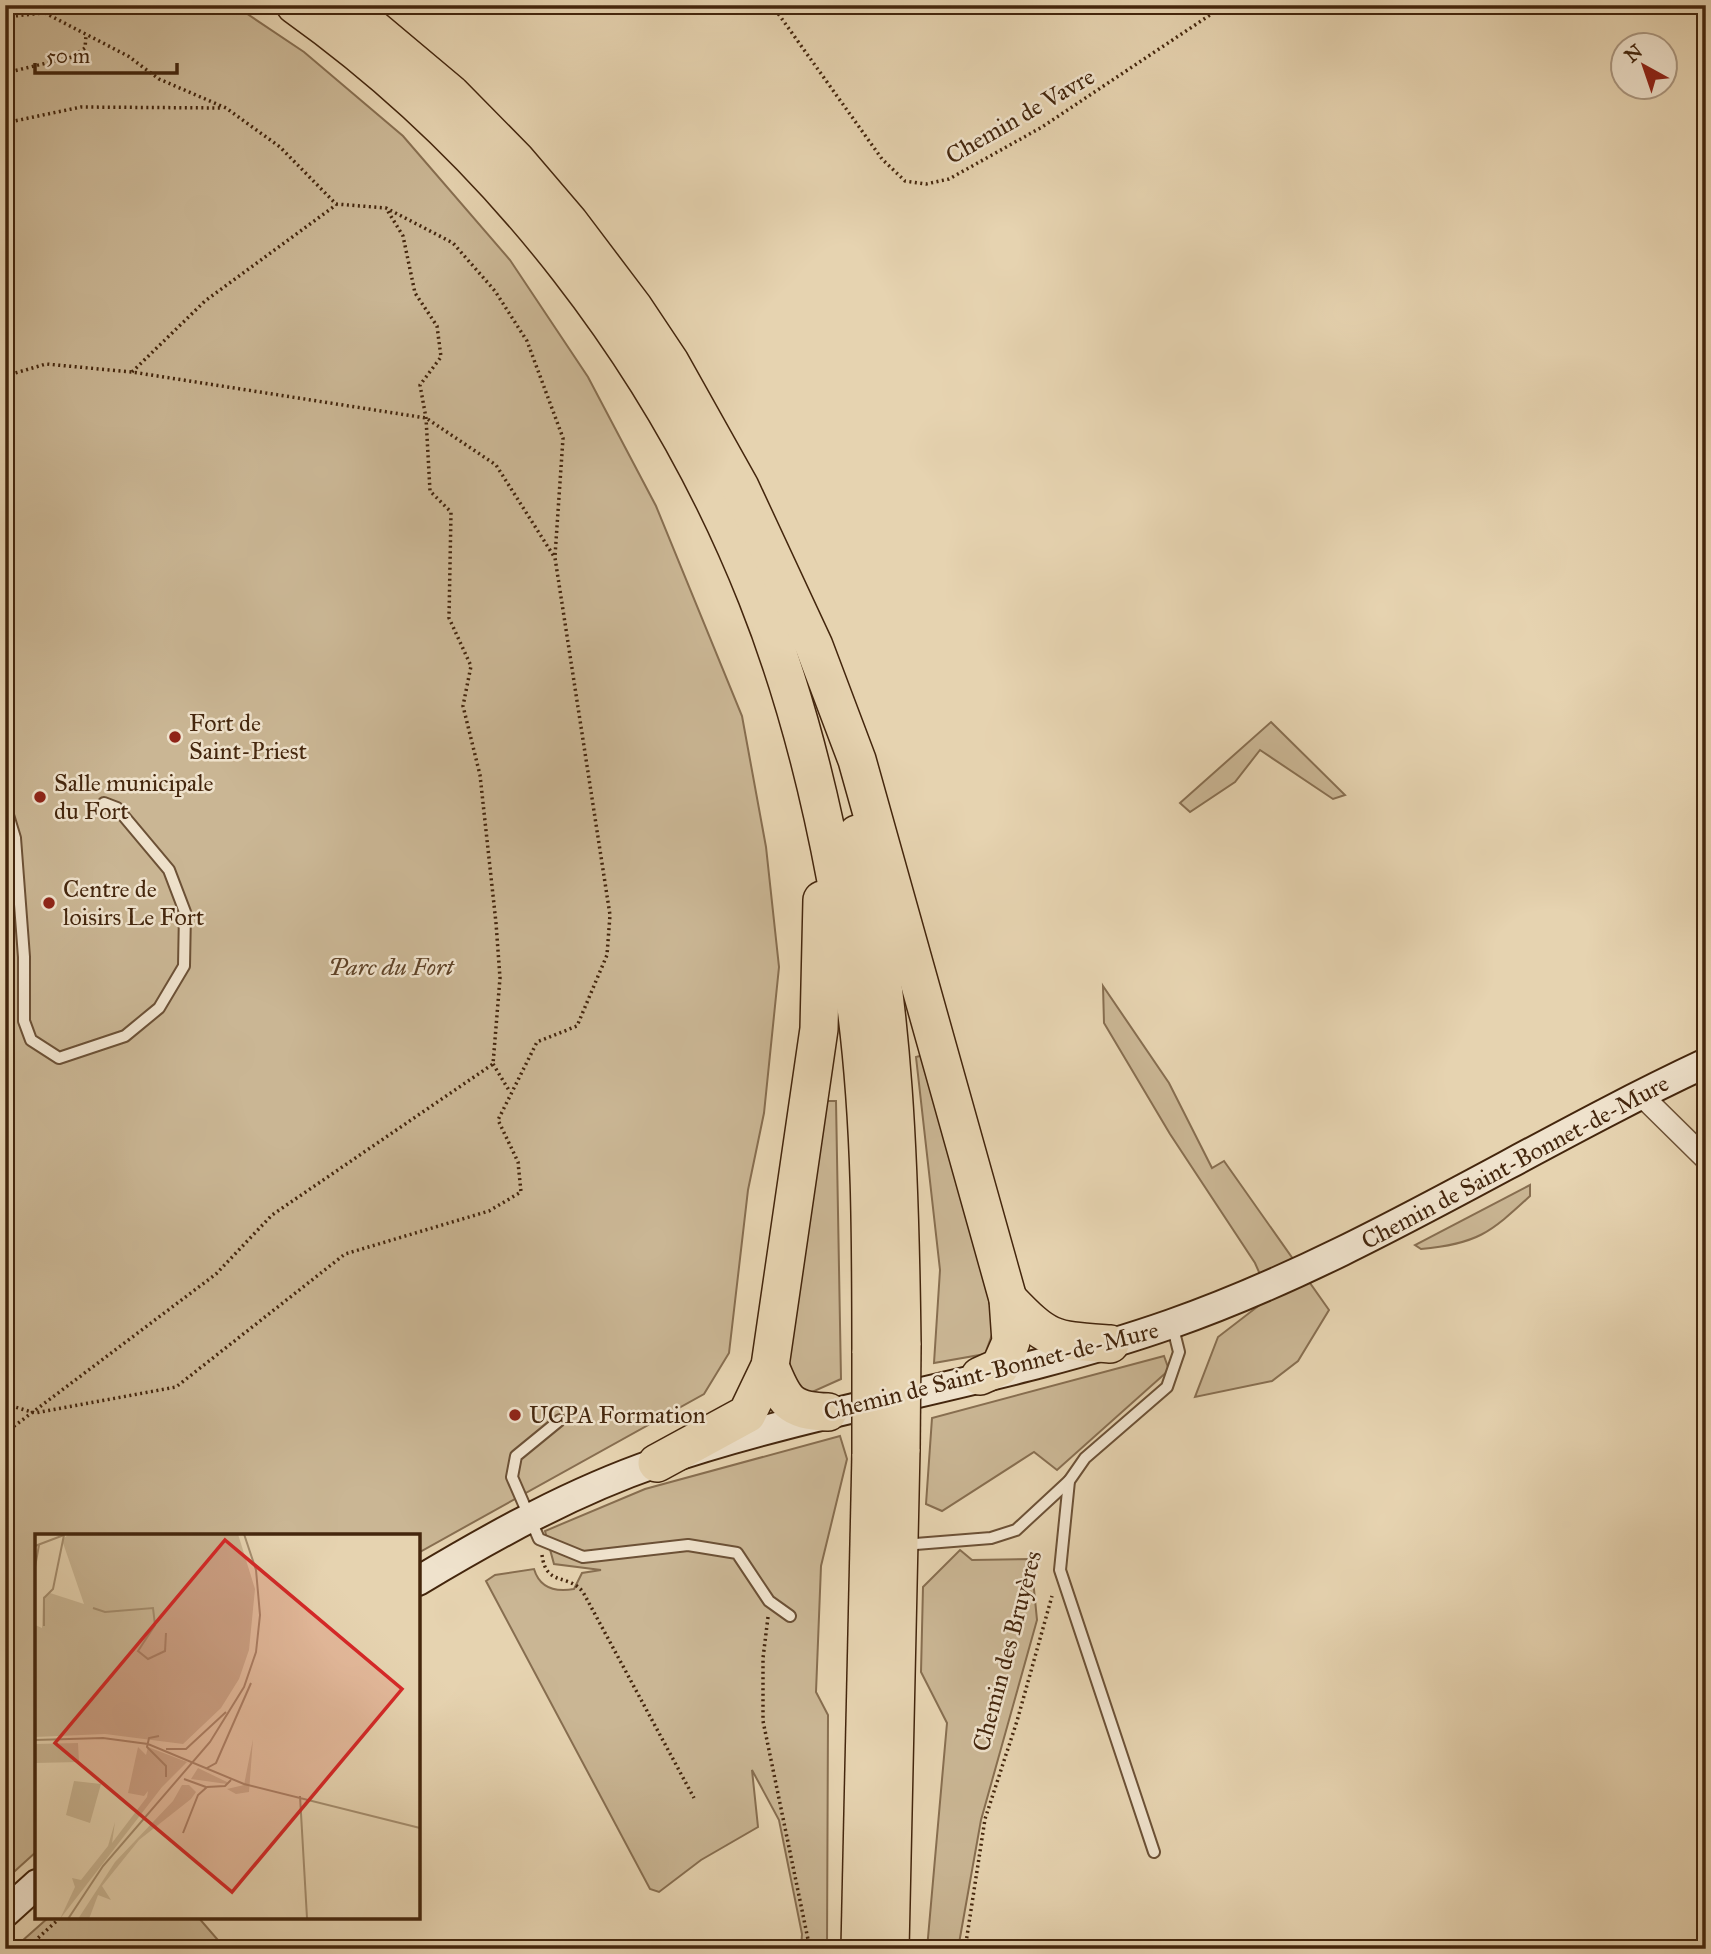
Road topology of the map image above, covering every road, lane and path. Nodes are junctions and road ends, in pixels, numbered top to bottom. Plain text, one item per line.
1 (24, 5) edge
2 (40, 5) edge
3 (295, 5) edge
4 (345, 5) edge
5 (772, 5) edge
6 (1225, 5) edge
7 (45, 13) junction
8 (5, 17) edge
9 (86, 35) junction
10 (5, 73) edge
11 (226, 108) junction
12 (5, 123) edge
13 (336, 204) junction
14 (386, 208) junction
15 (132, 372) junction
16 (5, 376) edge
17 (426, 418) junction
18 (771, 555) junction
19 (555, 558) junction
20 (104, 803) dead end
21 (5, 805) edge
22 (820, 808) junction
23 (1706, 1063) edge
24 (494, 1064) junction
25 (509, 1092) junction
26 (1640, 1094) junction
27 (1706, 1159) edge
28 (1008, 1299) junction
29 (1172, 1324) junction
30 (1110, 1344) junction
31 (886, 1349) junction
32 (770, 1366) junction
33 (980, 1376) junction
34 (5, 1404) edge
35 (828, 1412) junction
36 (34, 1413) junction
37 (560, 1420) dead end
38 (5, 1433) edge
39 (886, 1451) junction
40 (657, 1463) junction
41 (1069, 1481) junction
42 (535, 1527) junction
43 (899, 1545) junction
44 (1060, 1570) junction
45 (420, 1580) edge
46 (769, 1601) junction
47 (790, 1616) dead end
48 (5, 1704) edge
49 (5, 1774) edge
50 (694, 1798) dead end
51 (1154, 1852) dead end
52 (35, 1886) edge
53 (5, 1913) edge
54 (59, 1919) edge
55 (26, 1949) edge
56 (810, 1949) edge
57 (860, 1949) edge
58 (890, 1949) edge
59 (965, 1949) edge

1 - 7 path
2 - 7 path
3 - 22 highway
4 - 18 highway
5 - 6 path, Chemin de Vavre
7 - 8 path
7 - 9 path
9 - 10 path
9 - 11 path
11 - 12 path
11 - 13 path
13 - 14 path
13 - 15 path
14 - 17 path
14 - 19 path
15 - 16 path
15 - 17 path
17 - 19 path
17 - 24 path
18 - 28 highway
18 - 31 highway
19 - 25 path
20 - 21 lane
22 - 31 highway
22 - 32 highway
23 - 26 street, Chemin de Saint-Bonnet-de-Mure
24 - 25 path
24 - 36 path
25 - 36 path
26 - 27 street
26 - 29 street, Chemin de Saint-Bonnet-de-Mure
28 - 30 highway
28 - 33 highway
29 - 30 street, Chemin de Saint-Bonnet-de-Mure
29 - 41 lane
30 - 33 street, Chemin de Saint-Bonnet-de-Mure
31 - 39 highway, bridge
32 - 35 highway
32 - 40 highway
33 - 35 street, Chemin de Saint-Bonnet-de-Mure
34 - 36 path
35 - 40 street, Chemin de Saint-Bonnet-de-Mure
36 - 38 path
37 - 42 lane
39 - 43 highway
39 - 57 highway
40 - 42 street, Chemin de Saint-Bonnet-de-Mure
41 - 43 lane
41 - 44 lane, Chemin des Bruyères
42 - 45 street, Chemin de Saint-Bonnet-de-Mure
42 - 46 lane
42 - 50 path
43 - 58 highway
44 - 51 lane
44 - 59 path, Chemin des Bruyères
46 - 47 lane
46 - 56 path
48 - 49 path
52 - 53 street
54 - 55 path

